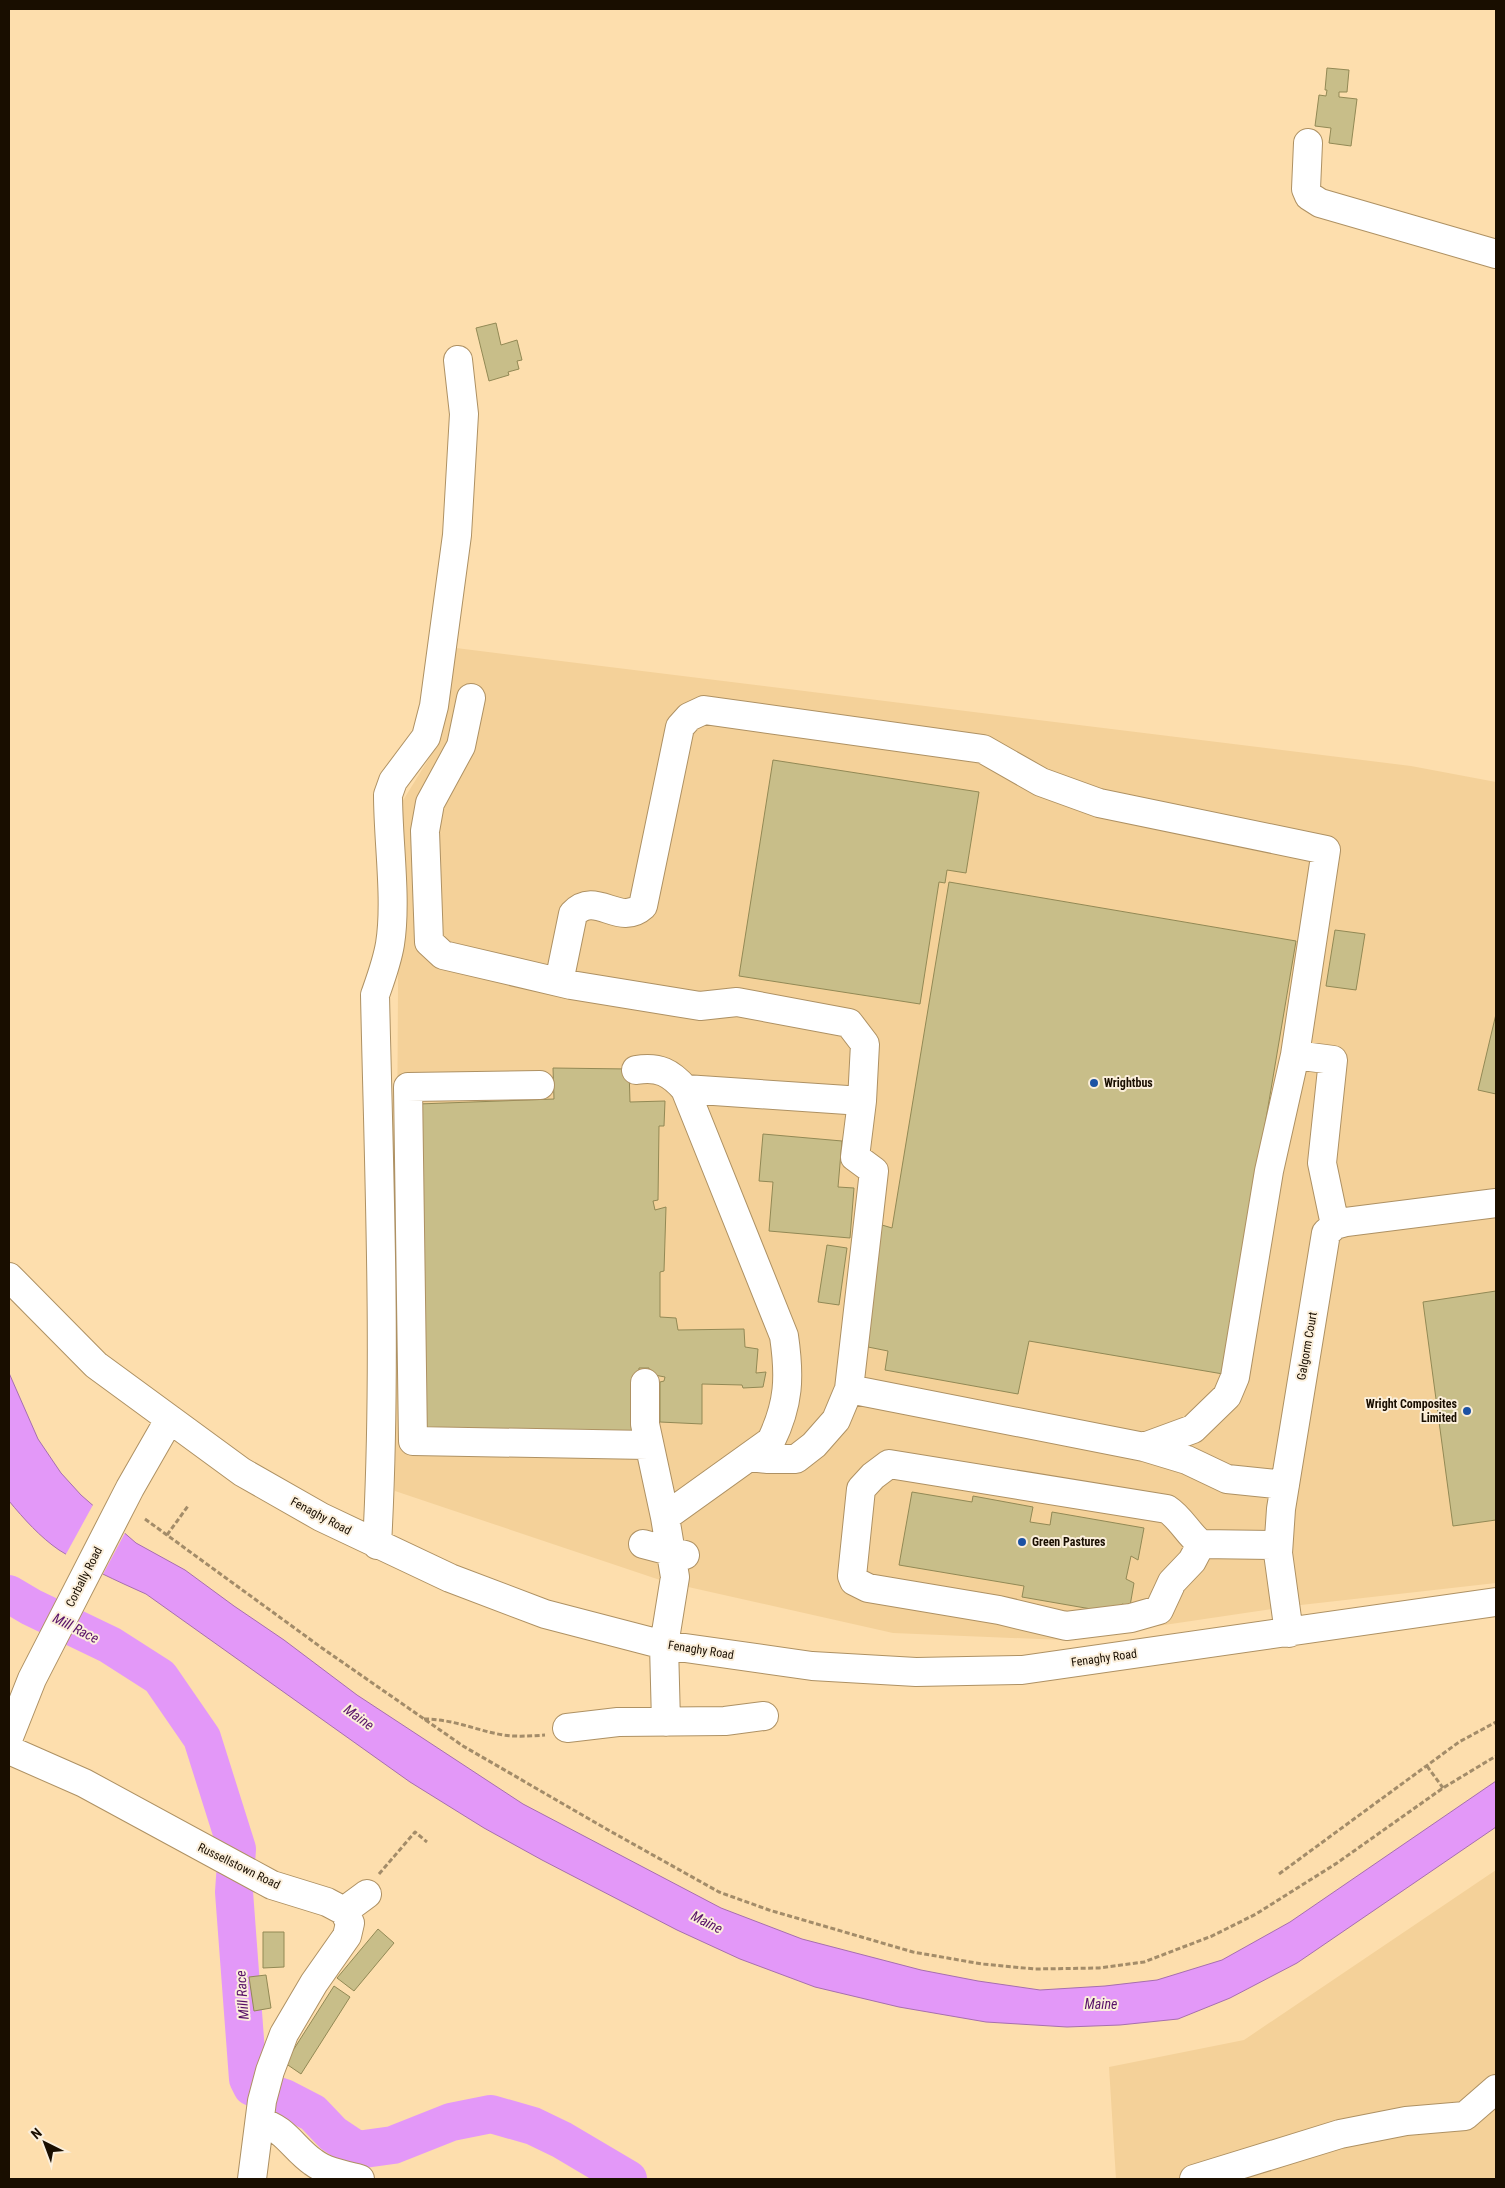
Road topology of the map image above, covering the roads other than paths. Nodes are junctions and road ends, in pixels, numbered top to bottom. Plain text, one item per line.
1 (1308, 143) dead end
2 (1496, 254) edge
3 (458, 360) dead end
4 (471, 698) dead end
5 (559, 982) junction
6 (1296, 1055) junction
7 (636, 1070) dead end
8 (540, 1085) dead end
9 (685, 1089) junction
10 (862, 1101) junction
11 (1496, 1203) edge
12 (1335, 1225) junction
13 (9, 1277) edge
14 (645, 1383) dead end
15 (849, 1389) junction
16 (169, 1420) junction
17 (648, 1445) junction
18 (1144, 1447) junction
19 (748, 1457) junction
20 (1284, 1485) junction
21 (666, 1517) junction
22 (643, 1544) dead end
23 (1201, 1544) junction
24 (377, 1545) junction
25 (1278, 1545) junction
26 (678, 1553) junction
27 (1496, 1602) edge
28 (1289, 1633) junction
29 (664, 1644) junction
30 (764, 1716) dead end
31 (666, 1722) junction
32 (567, 1728) road end
33 (9, 1738) edge
34 (9, 1750) edge
35 (367, 1894) road end
36 (344, 1911) junction
37 (1496, 2089) edge
38 (263, 2102) junction
39 (252, 2179) edge
40 (360, 2179) edge
41 (1194, 2179) edge

1 - 2 street
3 - 24 street
4 - 5 street
5 - 6 street
5 - 10 street
6 - 12 street
6 - 18 street
7 - 9 street
8 - 17 street
9 - 10 street
9 - 19 street
10 - 15 street
11 - 12 street
12 - 20 street, Galgorm Court
13 - 16 street, Fenaghy Road
14 - 17 street
15 - 18 street
15 - 19 street
16 - 24 street, Fenaghy Road
16 - 33 street, Corbally Road
17 - 21 street
18 - 20 street
19 - 21 street
20 - 25 street, Galgorm Court
21 - 26 street
22 - 26 street
23 - 23 street
23 - 25 street
24 - 29 street, Fenaghy Road
25 - 28 street, Galgorm Court
26 - 29 street
27 - 28 street, Fenaghy Road
28 - 29 street, Fenaghy Road
29 - 31 street
30 - 31 street
31 - 32 street
34 - 36 street, Russellstown Road
35 - 36 street
36 - 38 street
37 - 41 street
38 - 39 street
38 - 40 street

